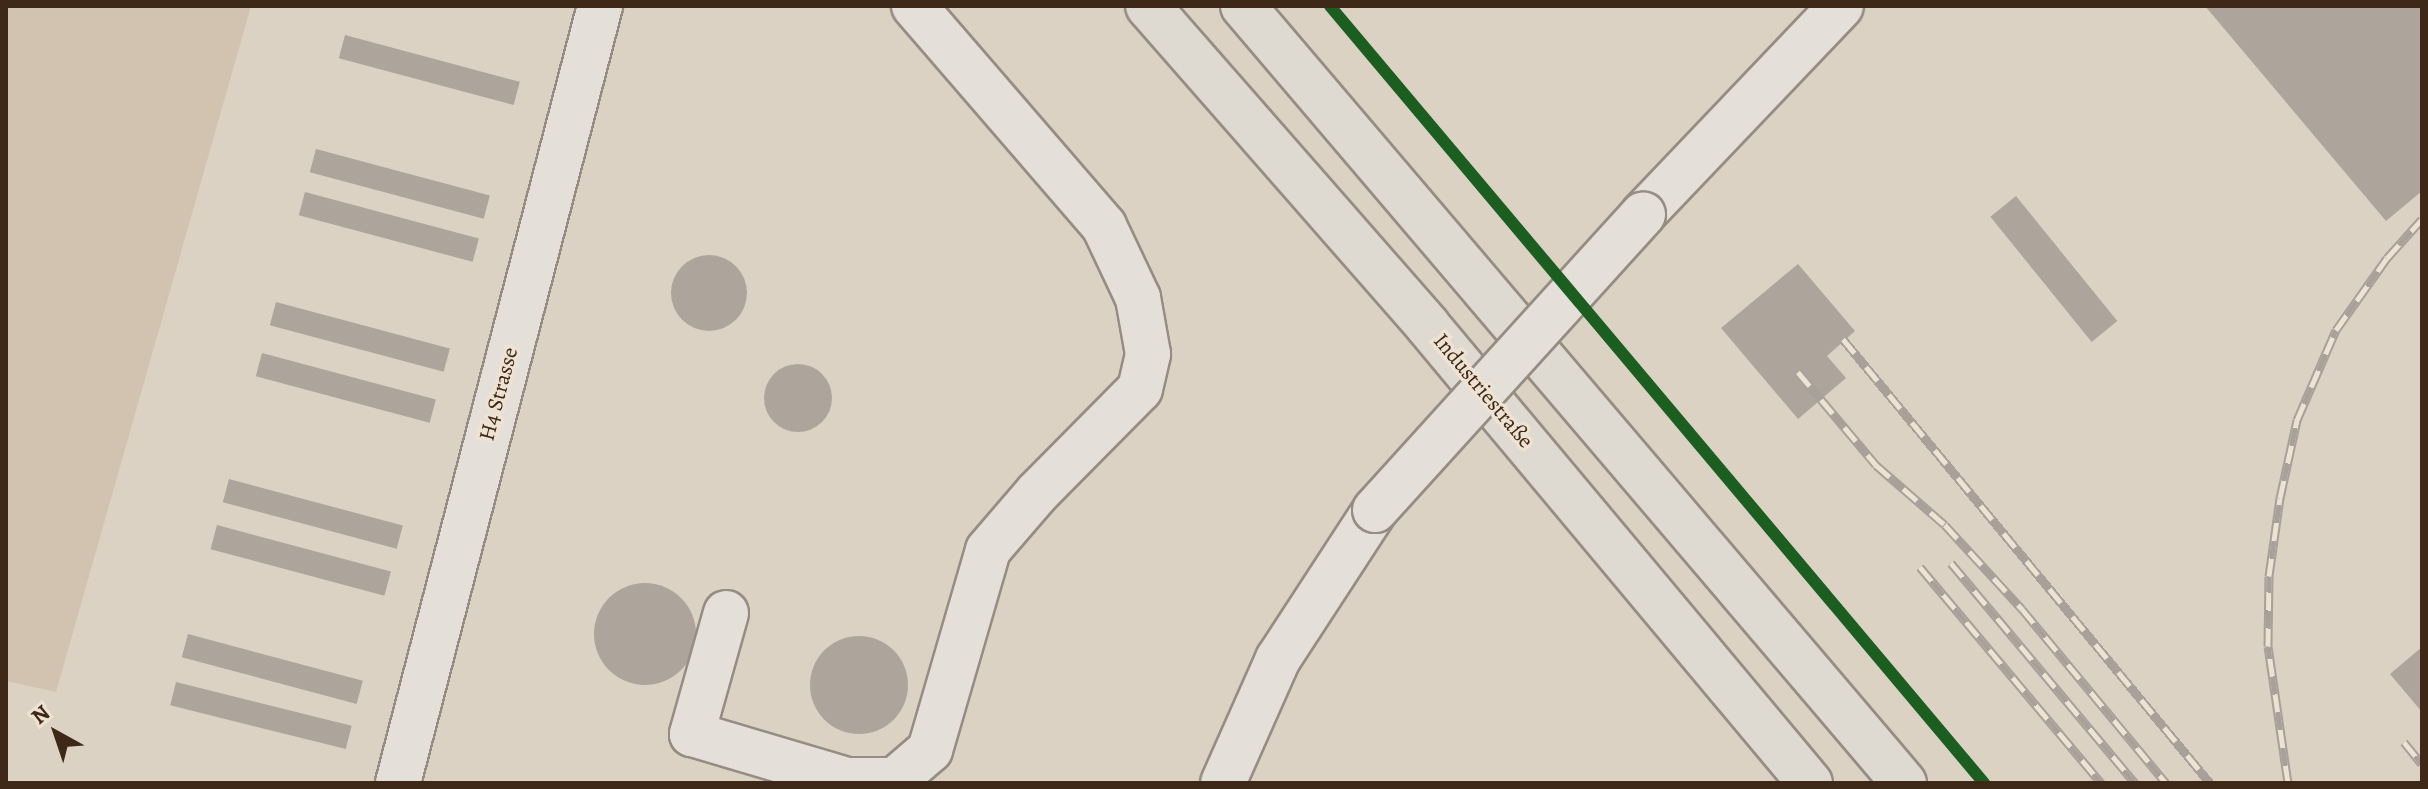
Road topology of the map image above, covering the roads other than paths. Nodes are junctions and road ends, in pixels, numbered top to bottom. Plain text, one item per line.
1 (600, 6) edge
2 (914, 6) edge
3 (1148, 6) edge
4 (1243, 6) edge
5 (1841, 6) edge
6 (726, 613) dead end
7 (398, 783) edge
8 (1223, 783) edge
9 (1810, 783) edge
10 (1904, 783) edge

1 - 7 lane, H4 Strasse
2 - 6 lane
3 - 9 highway, Industriestraße
4 - 10 highway
5 - 8 lane, bridge

